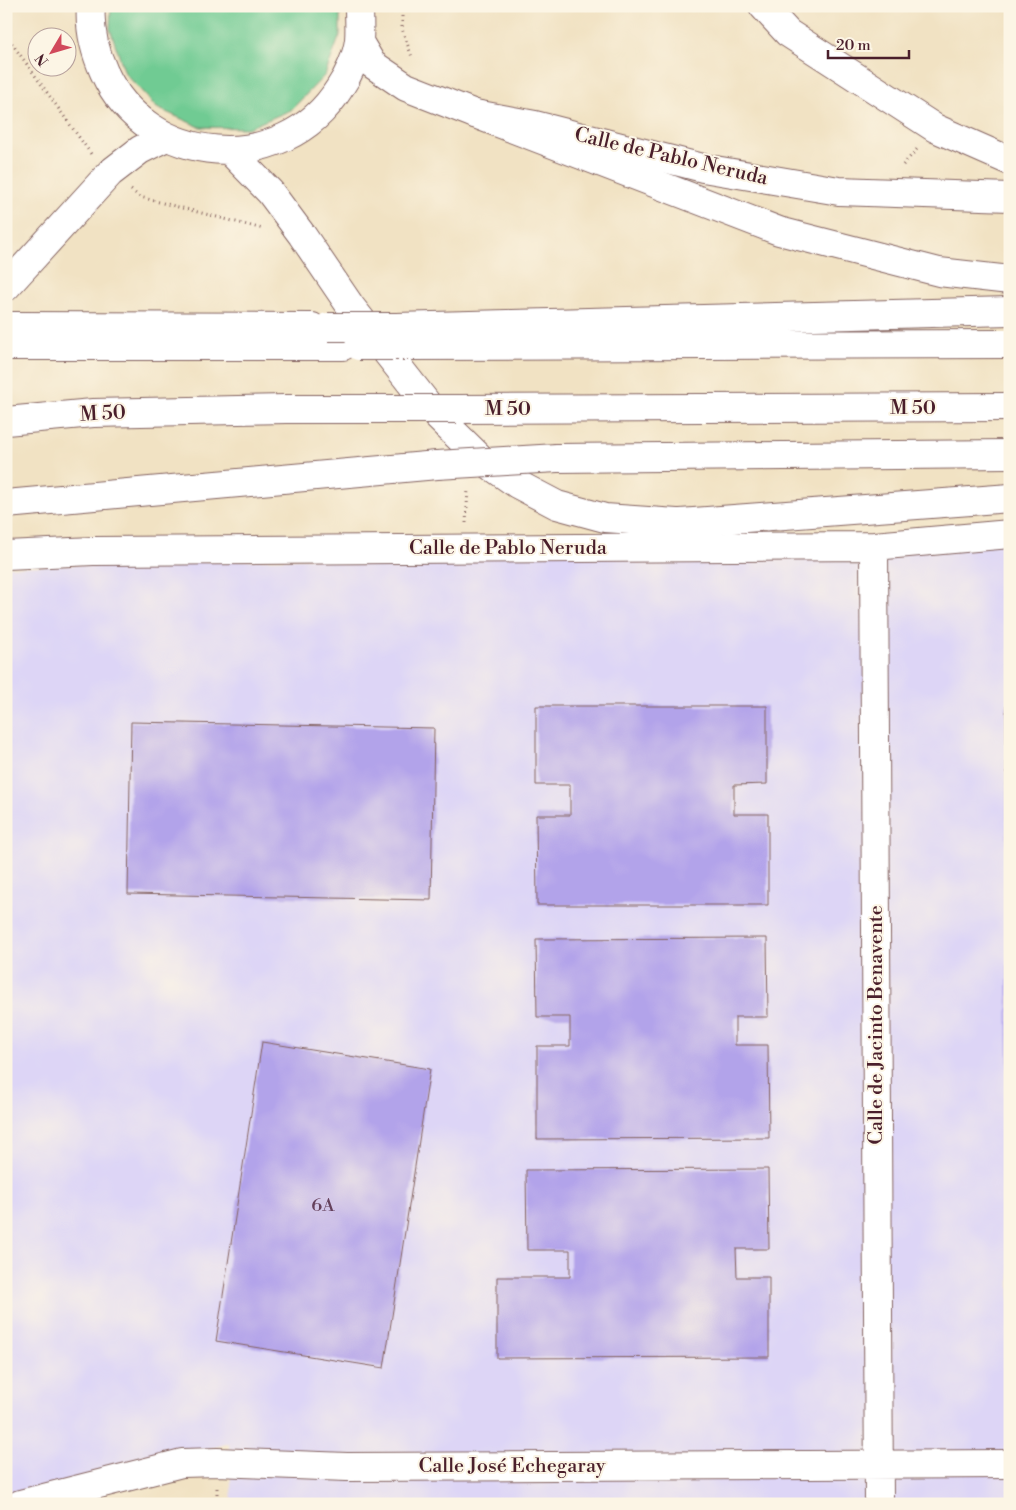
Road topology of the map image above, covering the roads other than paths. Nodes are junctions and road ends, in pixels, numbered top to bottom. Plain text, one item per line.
1 (359, 6) edge
2 (763, 6) edge
3 (87, 10) edge
4 (359, 42) junction
5 (475, 114) junction
6 (166, 137) junction
7 (230, 151) junction
8 (1010, 161) edge
9 (1010, 197) edge
10 (1010, 280) edge
11 (6, 287) edge
12 (1010, 311) edge
13 (6, 326) edge
14 (336, 336) junction
15 (402, 336) junction
16 (1010, 344) edge
17 (6, 346) edge
18 (1010, 407) edge
19 (6, 421) edge
20 (1010, 454) edge
21 (1010, 498) edge
22 (6, 504) edge
23 (667, 524) junction
24 (1010, 533) edge
25 (874, 546) junction
26 (6, 555) edge
27 (1010, 1464) edge
28 (878, 1465) junction
29 (20, 1504) edge
30 (879, 1504) edge

1 - 4 main road
2 - 8 main road
3 - 6 main road
4 - 5 main road, Calle de Pablo Neruda
4 - 7 main road
5 - 9 main road, Calle de Pablo Neruda
5 - 10 main road
6 - 7 main road
6 - 11 main road
7 - 23 main road
12 - 15 main road
13 - 14 main road
14 - 15 main road, bridge
14 - 17 main road
15 - 16 main road
18 - 19 main road, M 50, bridge
20 - 22 main road, bridge
21 - 23 main road
23 - 24 main road
24 - 25 main road, Calle de Pablo Neruda
25 - 26 main road, Calle de Pablo Neruda
25 - 28 main road, Calle de Jacinto Benavente
27 - 28 main road, Calle José Echegaray
28 - 29 main road, Calle José Echegaray
28 - 30 main road, Calle de Jacinto Benavente

